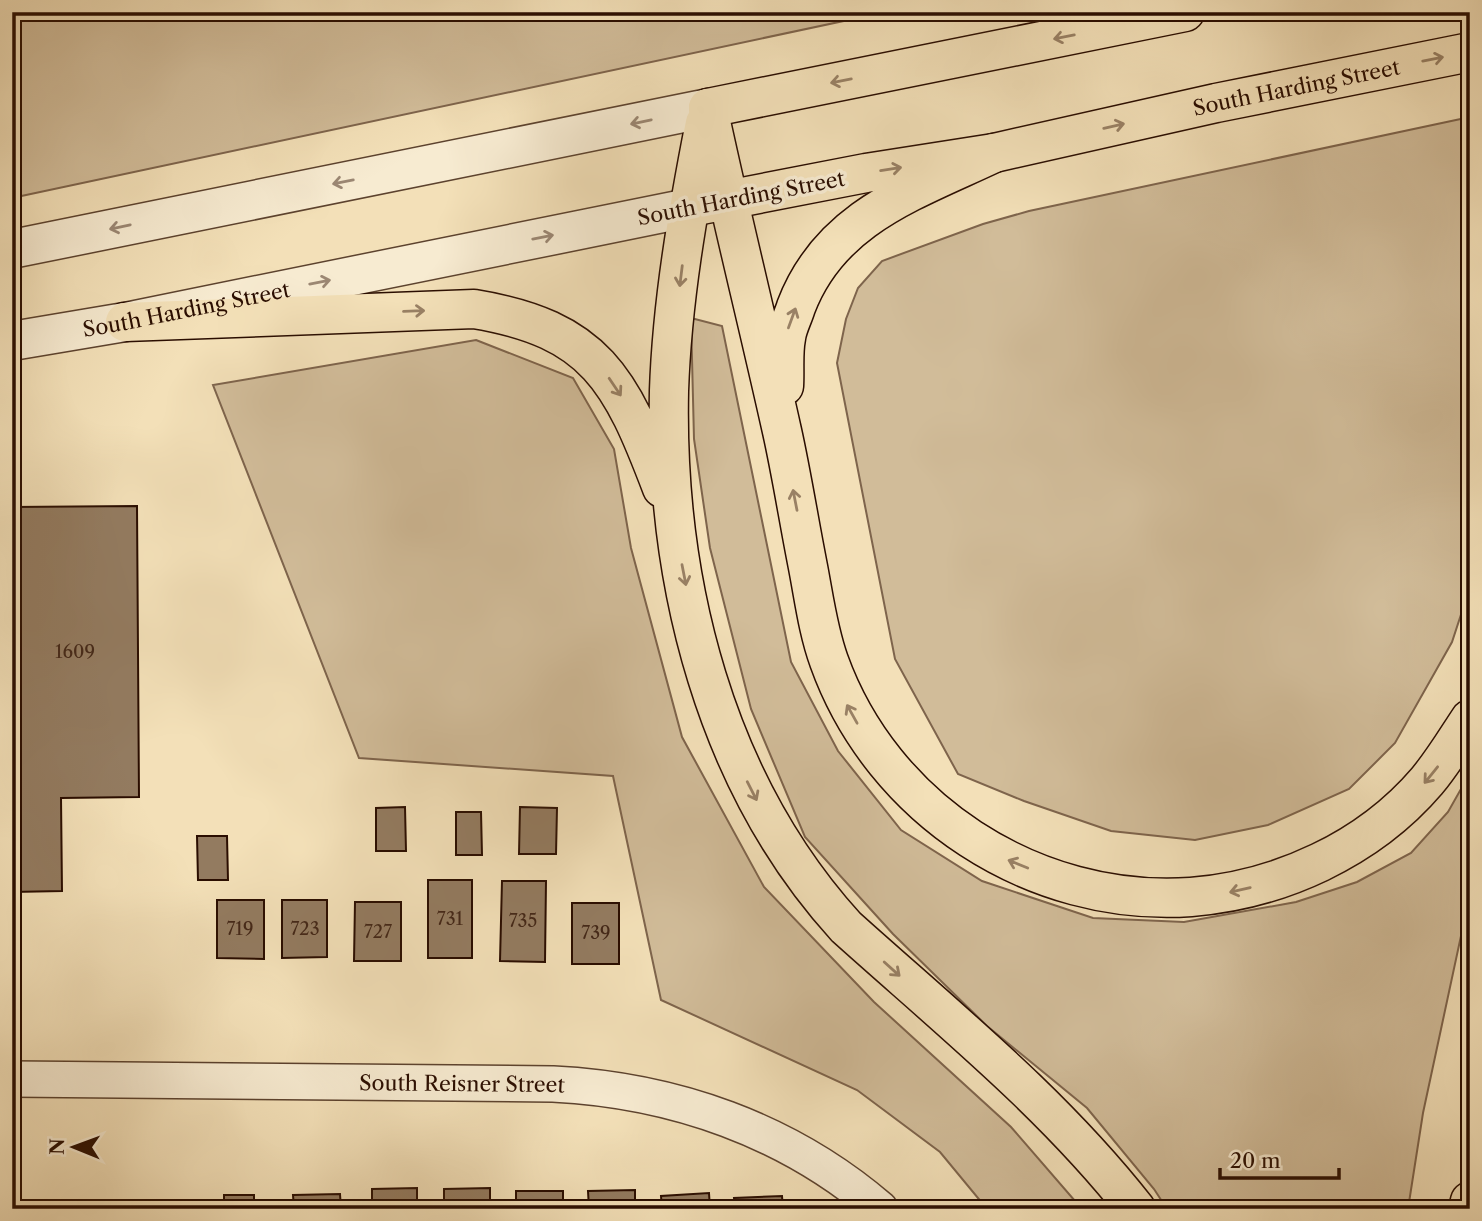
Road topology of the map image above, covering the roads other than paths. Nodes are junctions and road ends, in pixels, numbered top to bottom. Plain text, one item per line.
1 (1185, 12) edge
2 (1470, 52) edge
3 (708, 108) junction
4 (994, 153) junction
5 (728, 200) junction
6 (688, 208) junction
7 (12, 249) edge
8 (125, 322) junction
9 (12, 341) edge
10 (783, 434) junction
11 (673, 518) junction
12 (1470, 719) edge
13 (12, 1079) edge
14 (1470, 1201) edge
15 (880, 1209) edge
16 (1136, 1209) edge
17 (1468, 1209) edge

1 -> 3 main road
4 -> 2 main road, South Harding Street
3 - 5 main road
3 - 6 main road
3 -> 7 street
5 -> 4 main road, South Harding Street
10 -> 4 main road
5 - 6 main road, South Harding Street
5 - 10 main road
8 -> 6 street, South Harding Street
6 -> 11 main road
8 - 9 street, South Harding Street
8 -> 11 main road
12 -> 10 main road
11 -> 16 main road
13 - 15 street, South Reisner Street
14 - 17 main road

